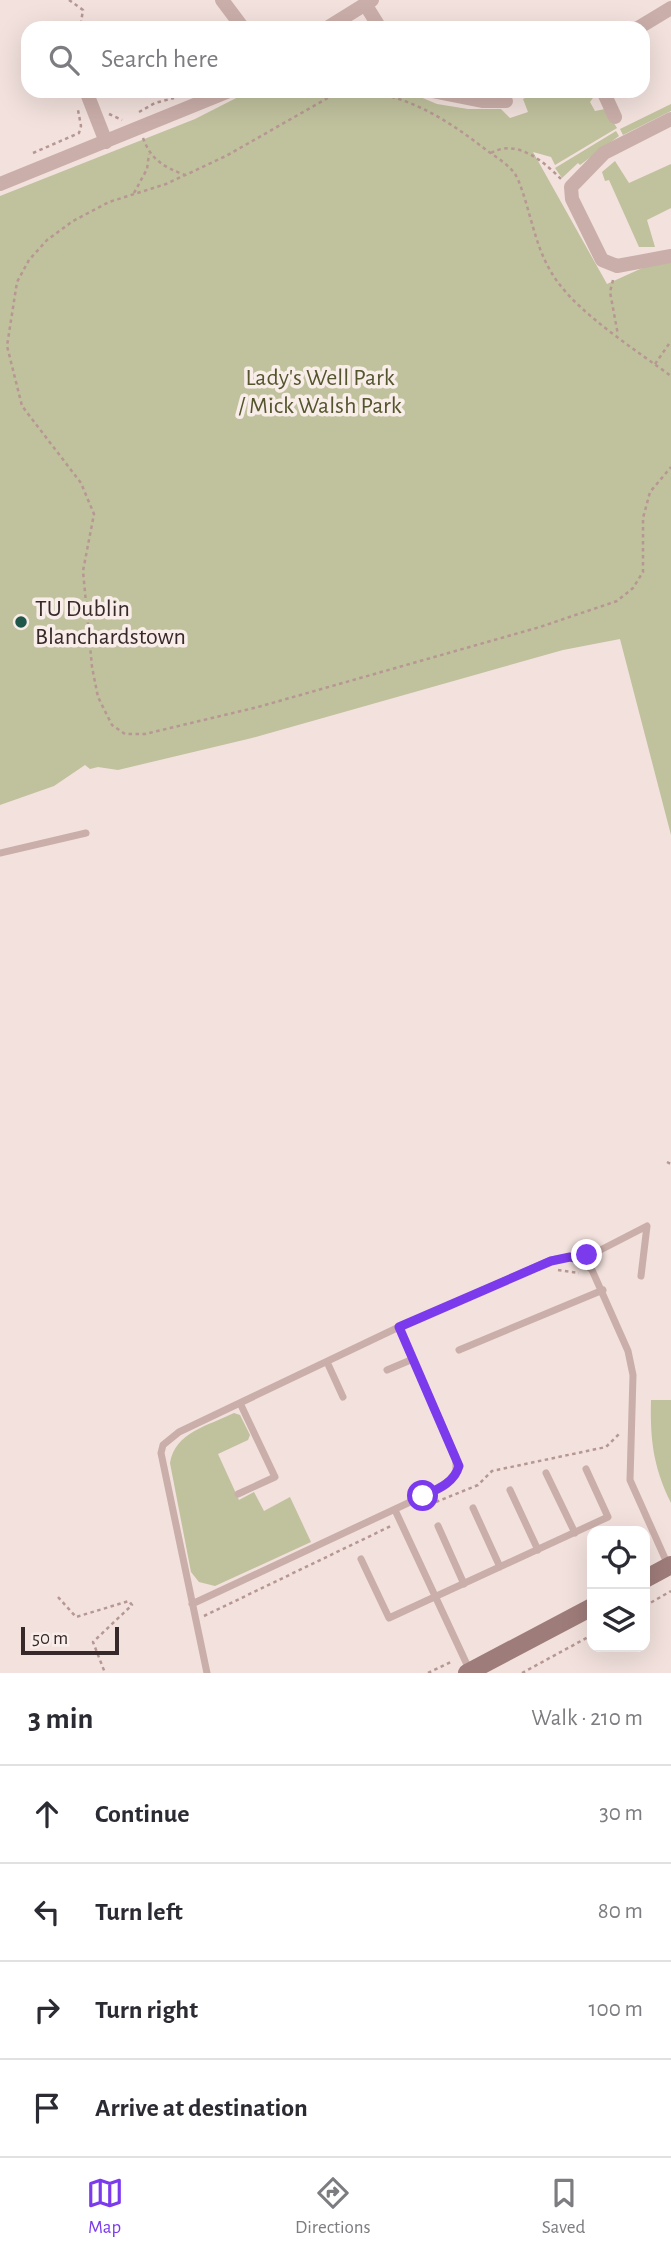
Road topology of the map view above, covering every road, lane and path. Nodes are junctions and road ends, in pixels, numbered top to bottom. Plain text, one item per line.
1 (69, 0) edge
2 (222, 0) edge
3 (368, 2) edge
4 (671, 8) edge
5 (81, 21) edge
6 (238, 21) edge
7 (338, 21) edge
8 (377, 21) edge
9 (650, 21) edge
10 (89, 98) edge
11 (182, 98) dead end
12 (212, 98) edge
13 (328, 98) edge
14 (397, 98) edge
15 (464, 98) edge
16 (601, 99) edge
17 (506, 101) dead end
18 (79, 105) dead end
19 (103, 107) dead end
20 (615, 117) dead end
21 (162, 118) junction
22 (671, 119) edge
23 (106, 142) junction
24 (33, 153) dead end
25 (491, 153) junction
26 (149, 155) junction
27 (185, 175) junction
28 (565, 182) dead end
29 (0, 184) edge
30 (134, 194) junction
31 (671, 256) edge
32 (617, 266) junction
33 (619, 337) junction
34 (671, 341) edge
35 (655, 364) junction
36 (671, 376) edge
37 (671, 467) edge
38 (86, 833) dead end
39 (0, 853) edge
40 (581, 1260) junction
41 (641, 1276) dead end
42 (603, 1290) junction
43 (399, 1327) junction
44 (459, 1350) dead end
45 (413, 1359) junction
46 (327, 1362) junction
47 (387, 1370) dead end
48 (343, 1397) dead end
49 (240, 1403) junction
50 (586, 1469) dead end
51 (546, 1473) dead end
52 (510, 1490) dead end
53 (238, 1494) dead end
54 (472, 1508) dead end
55 (394, 1510) junction
56 (438, 1526) dead end
57 (575, 1533) junction
58 (538, 1550) junction
59 (361, 1559) dead end
60 (670, 1565) edge
61 (500, 1567) junction
62 (650, 1576) edge
63 (464, 1584) junction
64 (671, 1591) edge
65 (58, 1597) dead end
66 (435, 1597) junction
67 (650, 1603) edge
68 (192, 1604) junction
69 (587, 1610) edge
70 (587, 1638) edge
71 (468, 1672) edge
72 (105, 1673) edge
73 (206, 1673) edge
74 (522, 1673) edge

1 - 5 path
2 - 6 street
3 - 7 street
3 - 8 street
4 - 9 street
10 - 23 street
11 - 19 path
12 - 21 street
13 - 27 path
14 - 25 path
15 - 17 street
16 - 20 street
18 - 24 path
21 - 23 street
21 - 26 path
22 - 32 street
23 - 29 street
25 - 28 path
25 - 33 path
26 - 27 path
26 - 30 path
27 - 30 path
30 - 37 path
31 - 32 street
32 - 33 path
33 - 35 path
34 - 35 path
35 - 36 path
38 - 39 lane
40 - 41 lane
40 - 42 lane
40 - 43 lane
42 - 44 lane
42 - 60 lane
43 - 45 lane
43 - 46 lane
45 - 47 lane
45 - 55 lane
46 - 48 lane
46 - 49 lane
49 - 53 lane
49 - 68 lane
50 - 57 lane
51 - 57 lane
52 - 58 lane
54 - 61 lane
55 - 66 lane
55 - 68 lane
56 - 63 lane
57 - 58 lane
58 - 61 lane
59 - 66 lane
60 - 62 main road
61 - 63 lane
63 - 66 lane
64 - 67 path
65 - 72 path
66 - 71 lane
68 - 73 lane
69 - 71 main road
70 - 74 path

